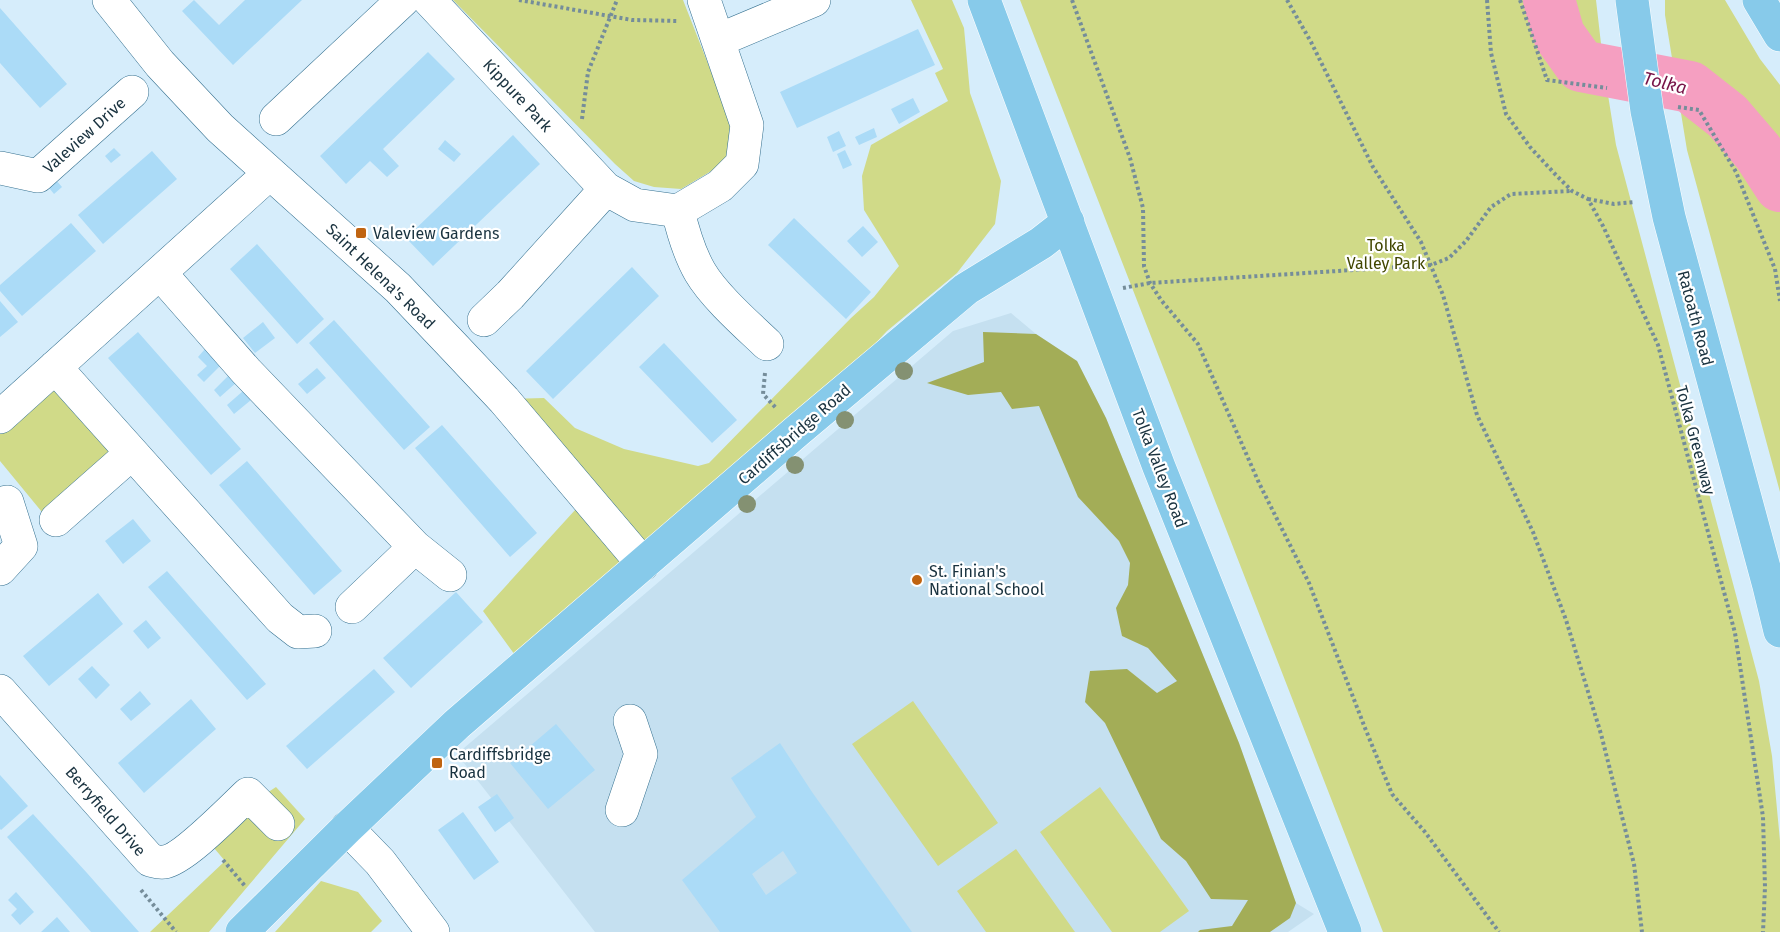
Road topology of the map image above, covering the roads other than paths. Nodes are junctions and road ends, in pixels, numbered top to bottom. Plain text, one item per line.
1 (403, 0) edge
2 (429, 0) edge
3 (814, 0) edge
4 (984, 0) edge
5 (1632, 0) edge
6 (1759, 0) edge
7 (111, 1) edge
8 (712, 20) edge
9 (1780, 35) edge
10 (132, 92) dead end
11 (276, 119) dead end
12 (0, 168) edge
13 (270, 173) junction
14 (606, 189) junction
15 (678, 211) junction
16 (1068, 222) junction
17 (160, 273) junction
18 (484, 320) dead end
19 (767, 344) road end
20 (55, 367) junction
21 (0, 417) edge
22 (132, 453) junction
23 (7, 502) dead end
24 (56, 520) dead end
25 (416, 547) junction
26 (643, 564) junction
27 (0, 569) edge
28 (450, 575) dead end
29 (352, 607) dead end
30 (315, 632) dead end
31 (1780, 632) edge
32 (0, 691) edge
33 (630, 721) dead end
34 (622, 810) dead end
35 (278, 824) dead end
36 (347, 828) junction
37 (242, 932) edge
38 (433, 932) edge
39 (1345, 932) edge

1 - 11 street
2 - 14 street, Kippure Park
3 - 8 street
4 - 16 main road, Tolka Valley Road
5 - 31 main road, Ratoath Road
6 - 9 main road
7 - 13 street, Saint Helena's Road
8 - 15 street
10 - 12 street, Valeview Drive
13 - 17 street
13 - 26 street, Saint Helena's Road
14 - 15 street, Kippure Park
14 - 18 street
15 - 19 street
16 - 26 main road, Cardiffsbridge Road
16 - 39 main road, Tolka Valley Road
17 - 20 street
17 - 25 street
20 - 21 street
20 - 22 street
22 - 24 street
22 - 30 street
23 - 27 street
25 - 28 street
25 - 29 street
26 - 36 main road, Cardiffsbridge Road
32 - 35 street, Berryfield Drive
33 - 34 street
36 - 37 main road, Cardiffsbridge Road
36 - 38 street

